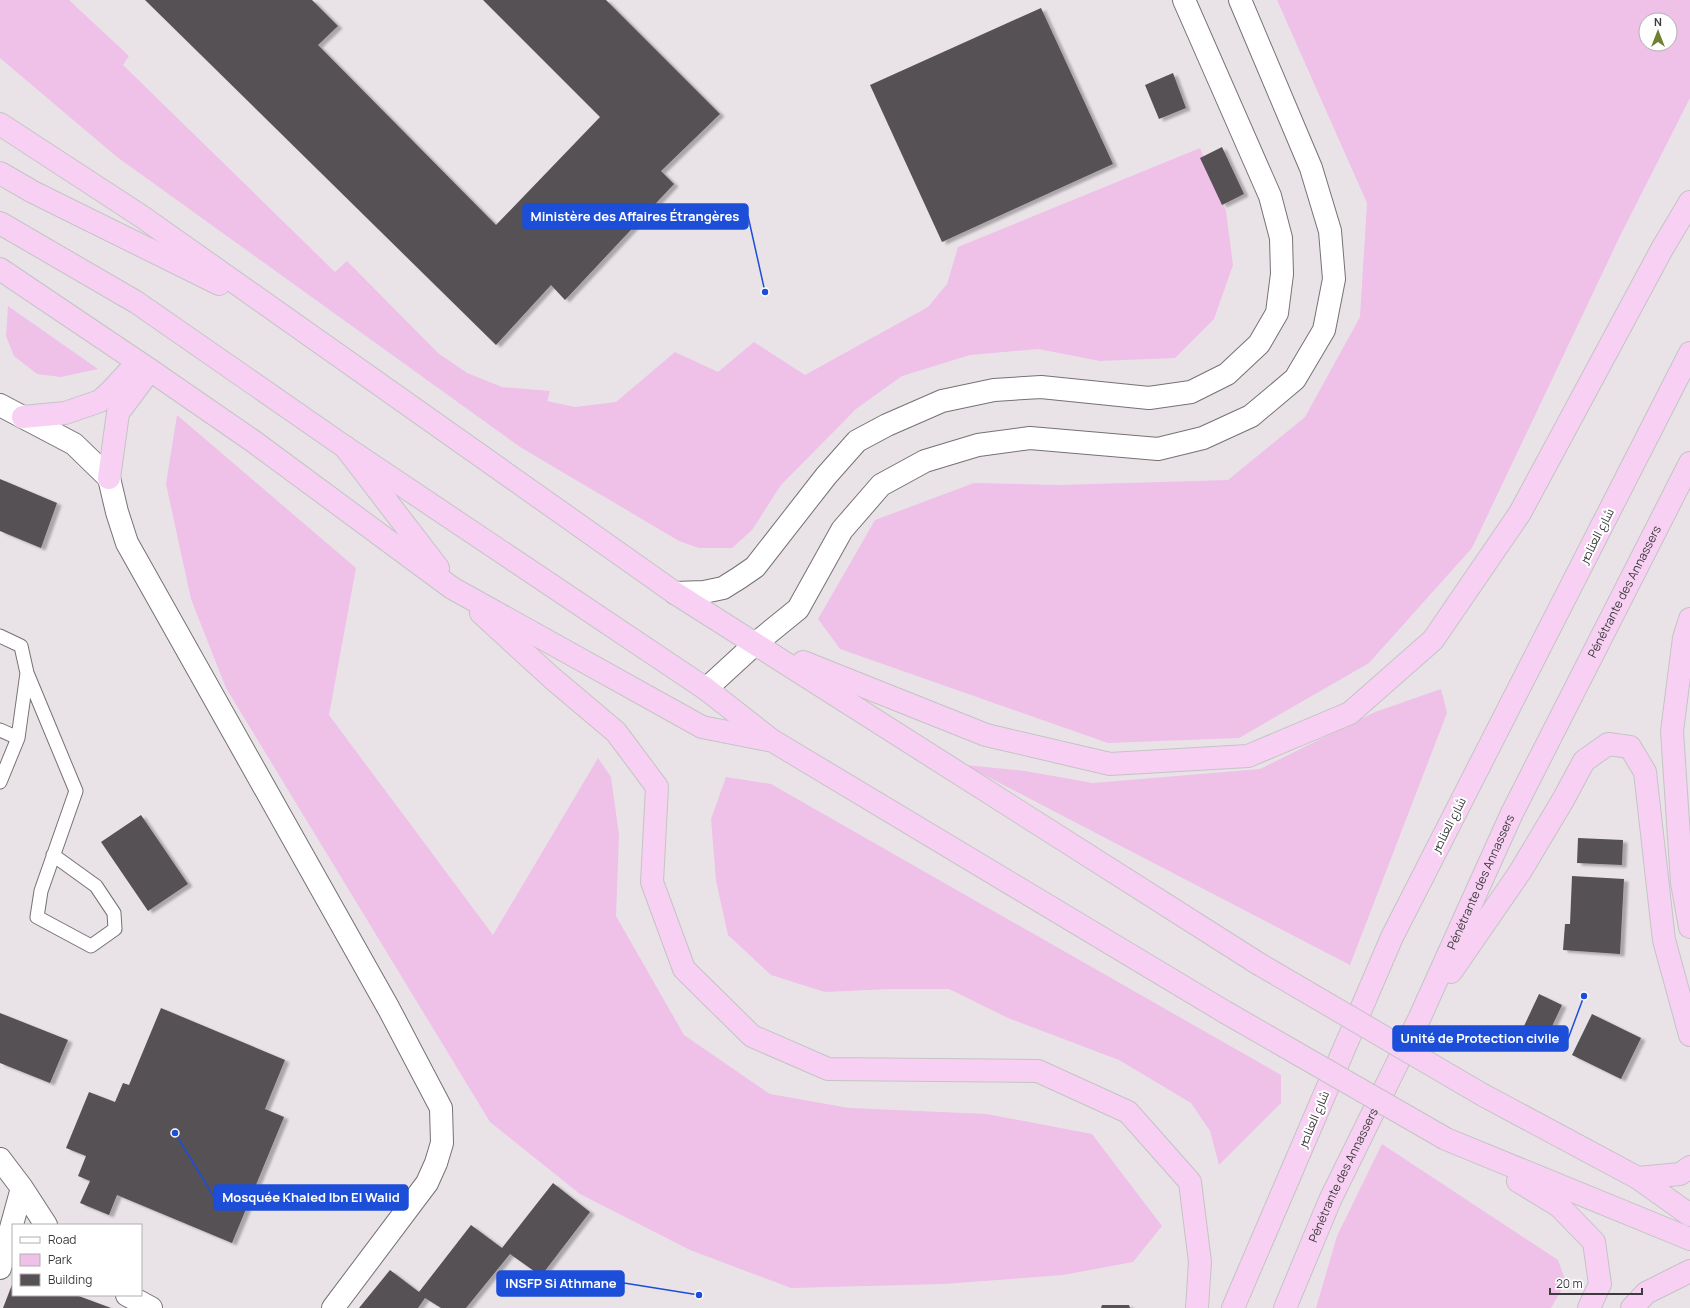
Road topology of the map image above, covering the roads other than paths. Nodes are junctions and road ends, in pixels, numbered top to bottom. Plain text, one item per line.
1 (1184, 0) edge
2 (1240, 0) edge
3 (0, 124) edge
4 (0, 173) edge
5 (1690, 202) edge
6 (0, 224) edge
7 (0, 269) edge
8 (281, 314) junction
9 (1690, 353) edge
10 (144, 366) junction
11 (0, 405) edge
12 (23, 417) junction
13 (345, 447) junction
14 (1690, 464) edge
15 (109, 478) junction
16 (452, 588) junction
17 (675, 593) junction
18 (1690, 619) edge
19 (0, 636) edge
20 (755, 644) junction
21 (27, 673) junction
22 (706, 689) junction
23 (0, 730) edge
24 (18, 738) junction
25 (773, 741) junction
26 (0, 782) edge
27 (53, 855) junction
28 (1690, 927) edge
29 (1420, 1017) junction
30 (1690, 1035) edge
31 (1446, 1139) junction
32 (0, 1159) edge
33 (1690, 1168) edge
34 (1638, 1178) junction
35 (22, 1188) junction
36 (1690, 1215) edge
37 (12, 1224) edge
38 (12, 1224) edge
39 (45, 1224) edge
40 (1690, 1239) edge
41 (0, 1268) edge
42 (1690, 1271) edge
43 (1300, 1274) junction
44 (129, 1296) edge
45 (151, 1308) edge
46 (333, 1308) edge
47 (1197, 1308) edge
48 (1233, 1308) edge
49 (1285, 1308) edge
50 (1297, 1308) edge
51 (1589, 1308) edge
52 (1632, 1308) edge

1 - 17 street
2 - 20 street
3 - 8 highway
4 - 8 highway
5 - 20 highway
6 - 13 highway
7 - 10 highway
8 - 17 highway
9 - 48 highway, شارع العناصر
10 - 12 highway
10 - 15 highway
10 - 16 highway
11 - 12 street
12 - 15 street
13 - 16 highway
13 - 22 highway
14 - 29 highway, Pénétrante des Annassers
15 - 46 street
16 - 25 highway
16 - 47 highway
17 - 20 highway
18 - 28 highway
19 - 21 lane
20 - 22 street
20 - 34 highway, bridge
21 - 24 lane
21 - 27 lane
22 - 25 highway
23 - 24 lane
24 - 26 lane
25 - 31 highway, bridge
27 - 27 lane
29 - 30 highway
29 - 43 highway, Pénétrante des Annassers
31 - 40 highway
31 - 51 highway
32 - 35 street
33 - 34 highway
34 - 36 highway
35 - 37 street
35 - 39 street
38 - 41 street
42 - 52 highway
43 - 49 highway, Pénétrante des Annassers
43 - 50 highway
44 - 45 street

